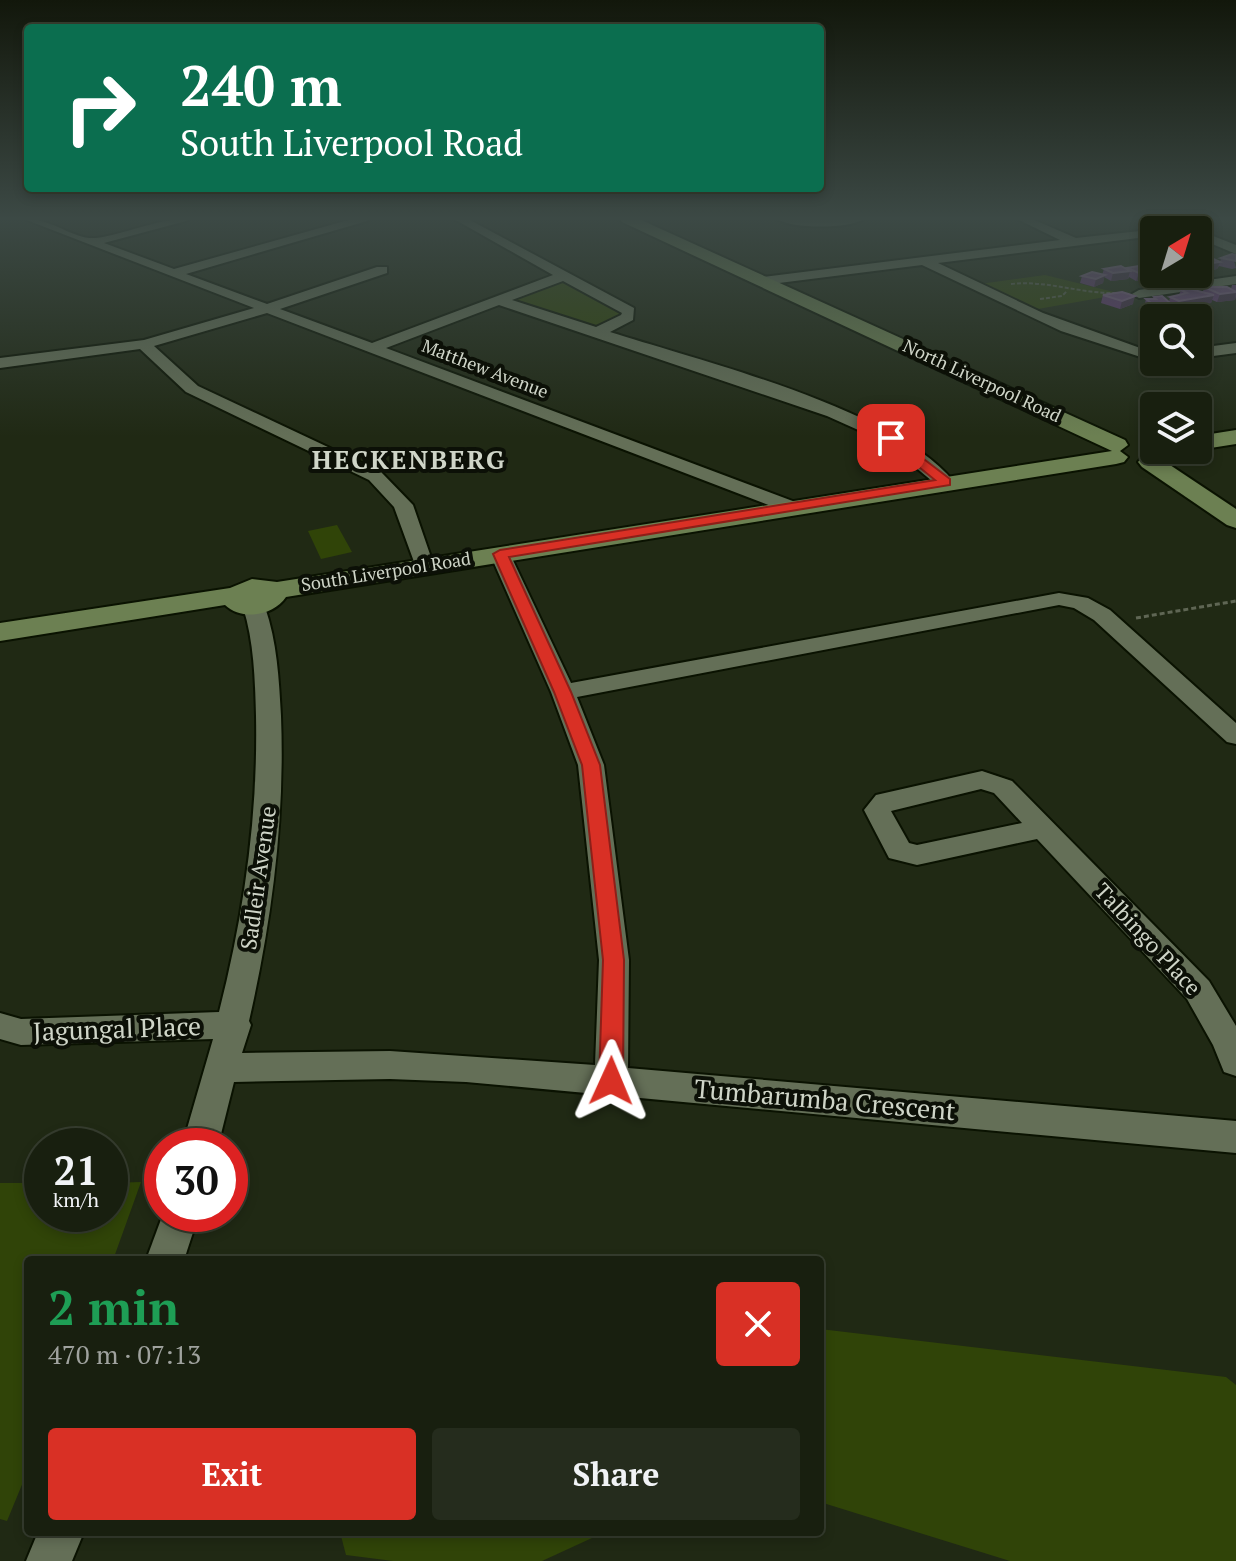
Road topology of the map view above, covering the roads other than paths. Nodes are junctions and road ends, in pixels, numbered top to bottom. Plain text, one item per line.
1 (224, 292) edge
2 (316, 292) edge
3 (519, 292) edge
4 (593, 292) edge
5 (786, 292) edge
6 (985, 292) edge
7 (1154, 292) edge
8 (1139, 294) road end
9 (497, 300) junction
10 (267, 308) junction
11 (598, 332) junction
12 (144, 344) junction
13 (373, 348) junction
14 (1236, 348) edge
15 (1212, 351) edge
16 (1140, 353) edge
17 (0, 363) edge
18 (1236, 437) edge
19 (1212, 441) edge
20 (1116, 451) junction
21 (1140, 460) edge
22 (1164, 464) edge
23 (945, 482) junction
24 (791, 507) junction
25 (1236, 520) edge
26 (500, 554) junction
27 (424, 566) junction
28 (254, 598) junction
29 (0, 632) edge
30 (563, 692) junction
31 (1236, 736) edge
32 (1043, 828) junction
33 (235, 1025) junction
34 (0, 1026) edge
35 (1236, 1062) edge
36 (222, 1068) junction
37 (611, 1081) junction
38 (205, 1128) edge
39 (1236, 1137) edge
40 (175, 1232) edge
41 (166, 1256) edge
42 (59, 1536) edge
43 (49, 1561) edge

1 - 10 street, Matthew Avenue
2 - 10 street
3 - 9 street
4 - 11 street
5 - 20 main road, North Liverpool Road
6 - 16 street
7 - 8 street
9 - 11 street
9 - 13 street
10 - 12 street
10 - 13 street, Matthew Avenue
11 - 23 street
12 - 17 street
12 - 27 street
13 - 24 street, Matthew Avenue
14 - 15 street
18 - 19 main road
20 - 21 main road
20 - 23 main road, South Liverpool Road
22 - 25 main road
23 - 24 main road, South Liverpool Road
24 - 26 main road, South Liverpool Road
26 - 27 main road, South Liverpool Road
26 - 30 street
27 - 28 main road, South Liverpool Road
28 - 29 main road, South Liverpool Road
28 - 33 street, Sadleir Avenue
30 - 31 street
30 - 37 street
32 - 32 street, Talbingo Place
32 - 35 street, Talbingo Place
33 - 34 street, Jagungal Place
33 - 36 street, Sadleir Avenue
36 - 37 street, Tumbarumba Crescent
36 - 38 street, Sadleir Avenue
37 - 39 street, Tumbarumba Crescent
40 - 41 street
42 - 43 street

